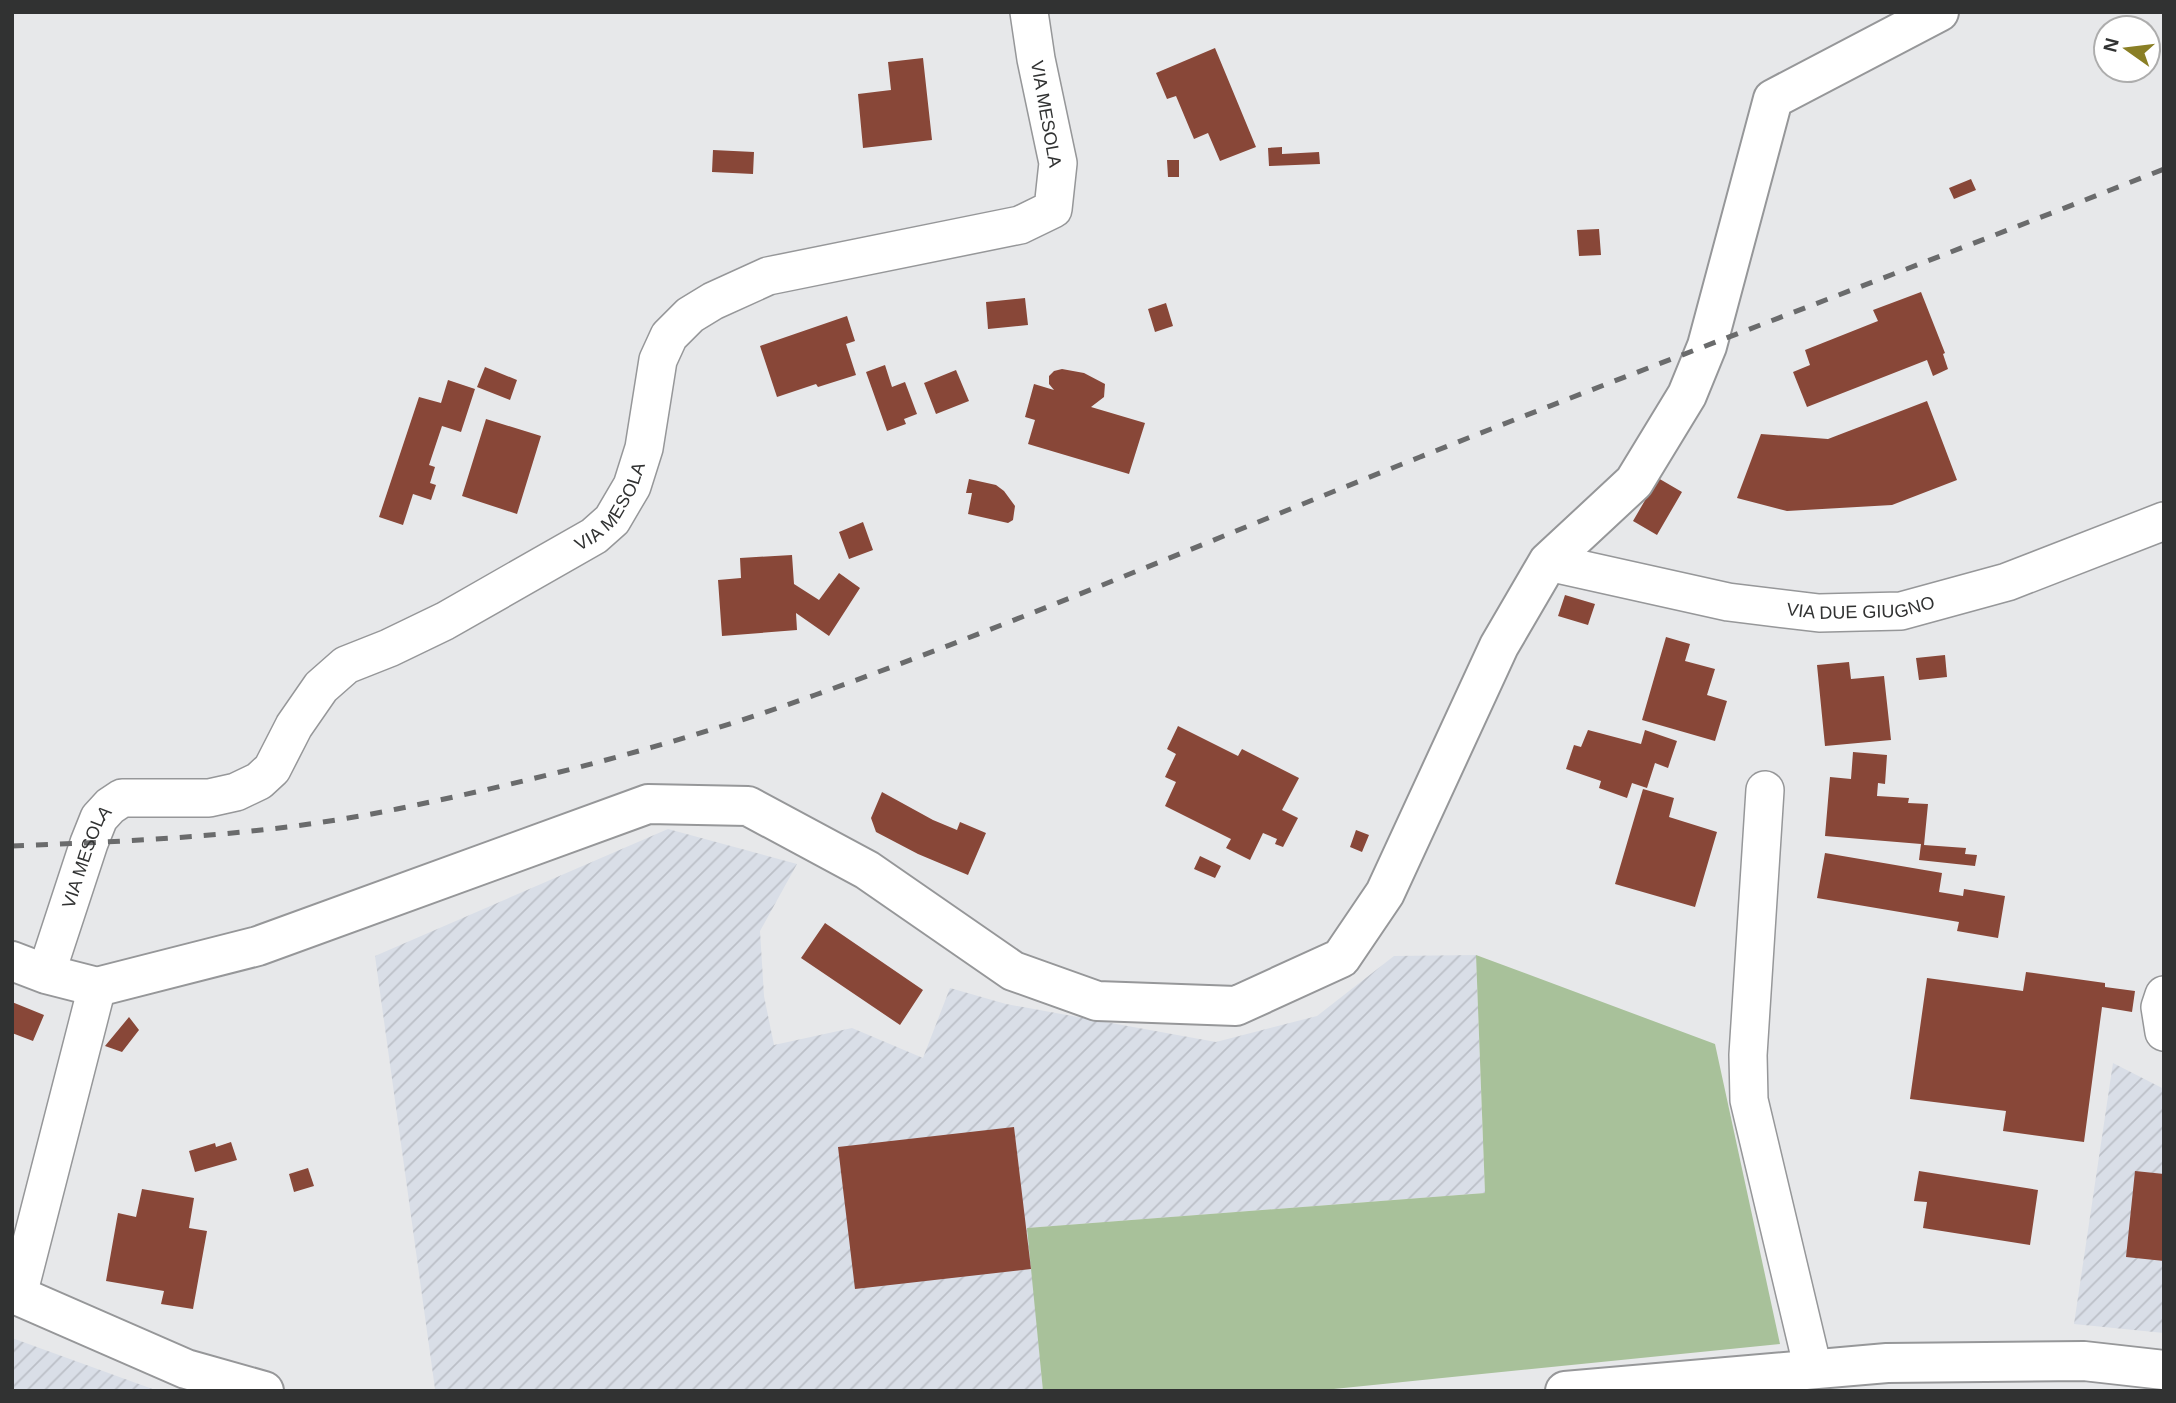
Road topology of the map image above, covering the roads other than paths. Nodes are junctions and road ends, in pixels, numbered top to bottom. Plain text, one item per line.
1 (1029, 12) edge
2 (1938, 12) edge
3 (2164, 521) edge
4 (1548, 562) junction
5 (1765, 790) dead end
6 (29, 967) edge
7 (97, 986) junction
8 (2164, 995) edge
9 (2164, 1032) edge
10 (15, 1294) edge
11 (1813, 1369) junction
12 (2164, 1370) edge
13 (264, 1391) edge
14 (1565, 1391) edge

1 - 6 street, VIA MESOLA
2 - 4 street
3 - 4 street, VIA DUE GIUGNO
4 - 7 street
5 - 11 street
6 - 7 street
7 - 10 street
8 - 9 street
10 - 13 street
11 - 12 street
11 - 14 street

